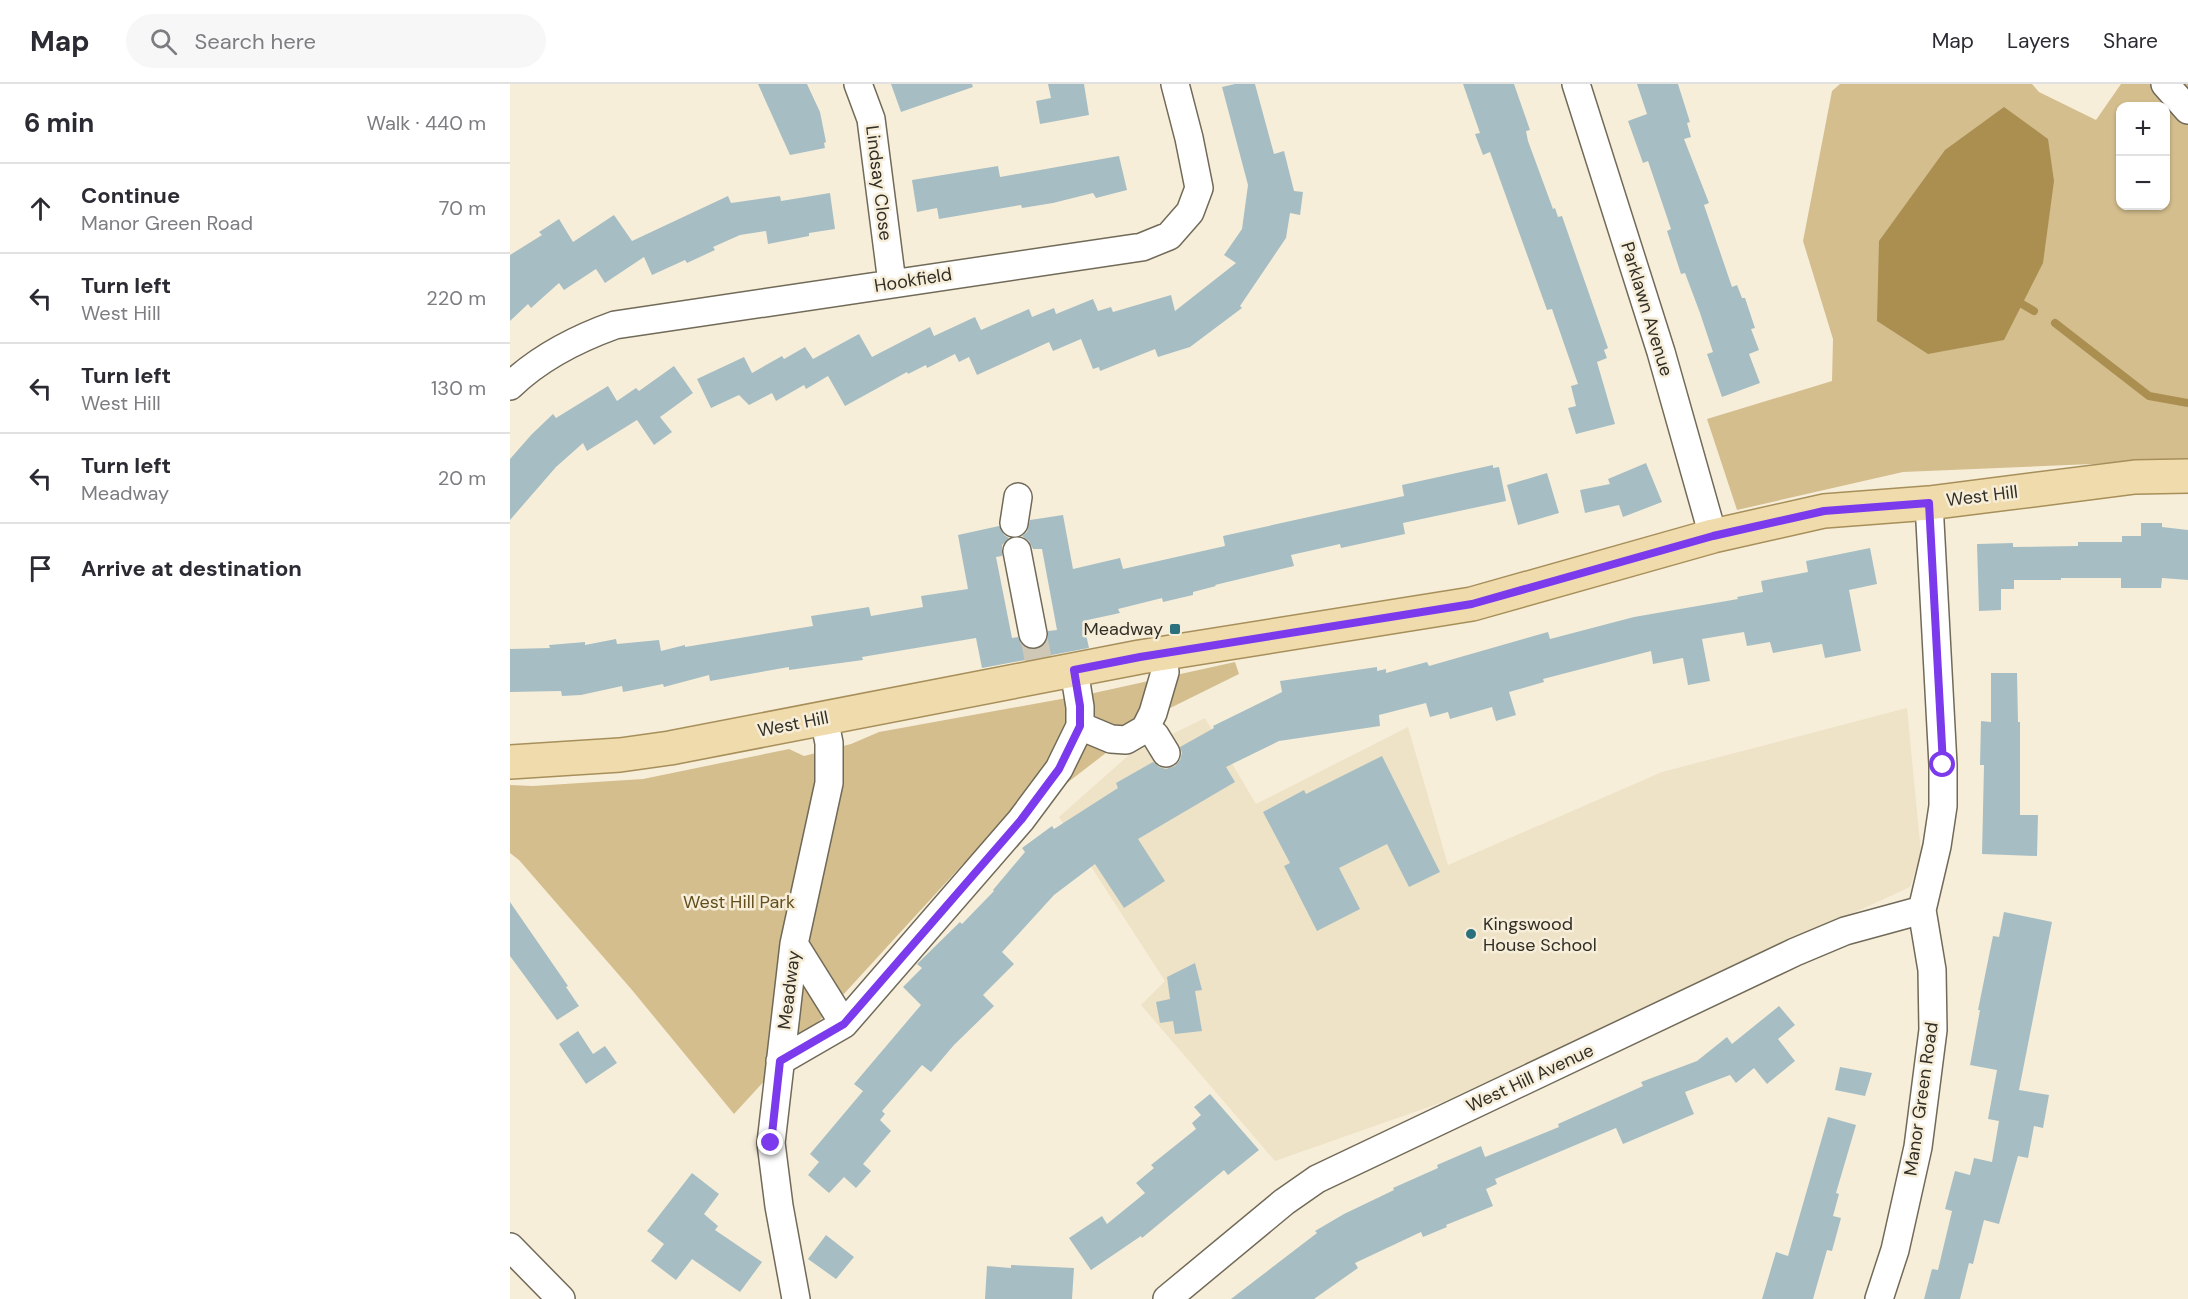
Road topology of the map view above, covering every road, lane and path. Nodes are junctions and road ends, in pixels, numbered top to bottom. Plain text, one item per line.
1 (858, 84) edge
2 (1175, 84) edge
3 (1576, 84) edge
4 (2165, 84) edge
5 (2188, 110) edge
6 (892, 283) junction
7 (510, 386) edge
8 (2188, 476) edge
9 (1929, 503) junction
10 (1713, 536) junction
11 (1017, 551) dead end
12 (1034, 634) tunnel mouth
13 (1162, 654) junction
14 (1052, 670) junction
15 (824, 718) junction
16 (1080, 726) junction
17 (1145, 729) junction
18 (1166, 753) dead end
19 (510, 762) edge
20 (1922, 910) junction
21 (794, 944) junction
22 (844, 1024) junction
23 (780, 1061) junction
24 (510, 1247) edge
25 (561, 1299) edge
26 (796, 1299) edge
27 (1167, 1299) edge
28 (1879, 1299) edge

1 - 6 street, Lindsay Close
2 - 6 street, Hookfield
3 - 10 street, Parklawn Avenue
4 - 5 street
6 - 7 street, Hookfield
8 - 9 main road, West Hill
9 - 10 main road, West Hill
9 - 20 street, Manor Green Road
10 - 13 main road, West Hill
11 - 12 street
13 - 14 main road, West Hill
13 - 17 street
14 - 15 main road, West Hill
14 - 16 street
15 - 19 main road, West Hill
15 - 21 street, Meadway
16 - 17 street
16 - 22 street
17 - 18 street
20 - 27 street, West Hill Avenue
20 - 28 street, Manor Green Road
21 - 22 street
21 - 23 street, Meadway
22 - 23 street
23 - 26 street, Meadway
24 - 25 street

